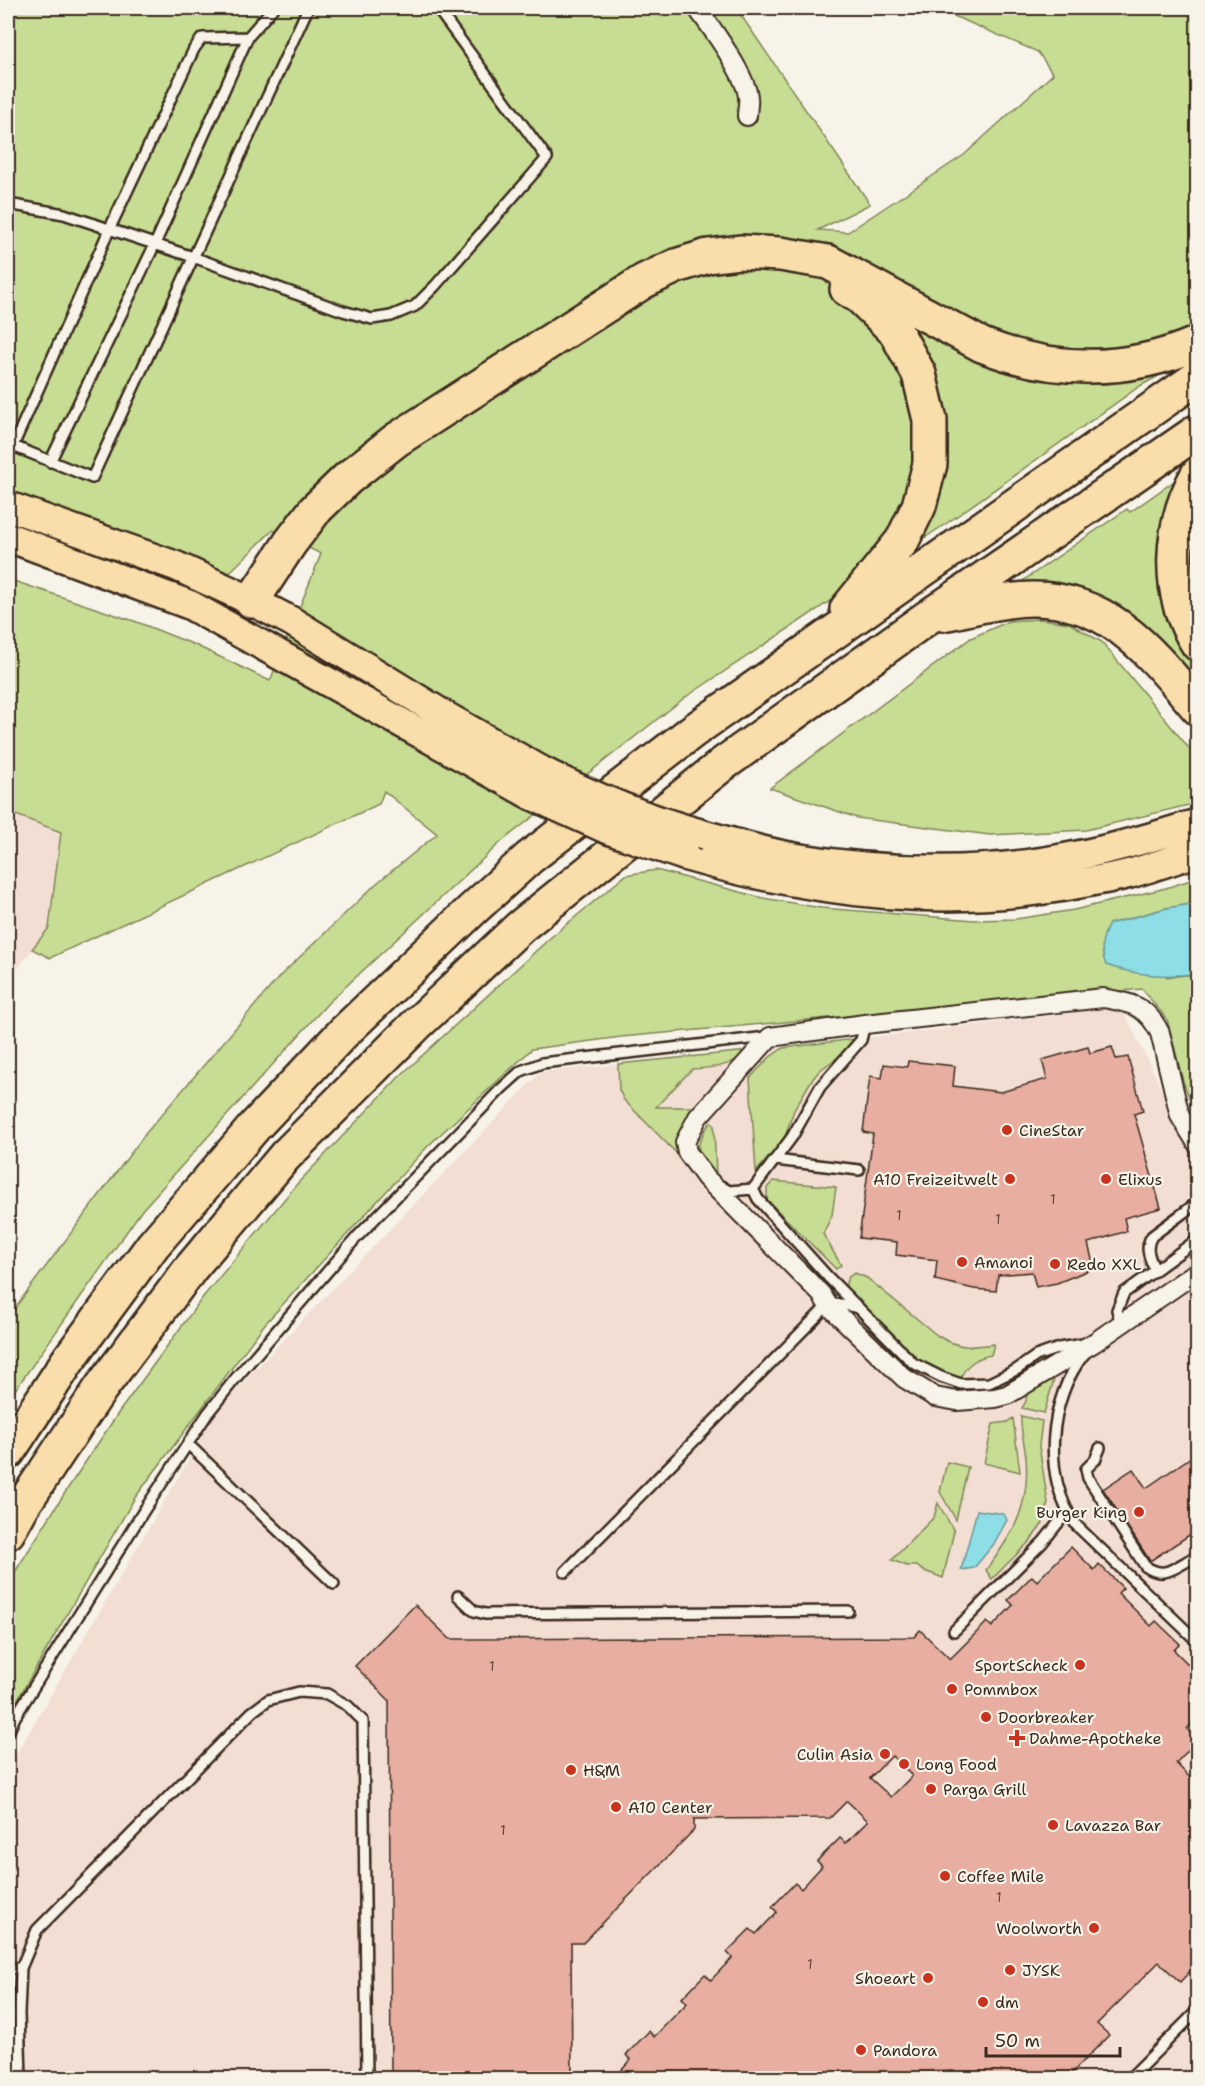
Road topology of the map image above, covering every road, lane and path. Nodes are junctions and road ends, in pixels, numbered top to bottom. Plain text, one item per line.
1 (273, 8) edge
2 (308, 8) edge
3 (437, 8) edge
4 (697, 8) edge
5 (248, 37) junction
6 (747, 116) dead end
7 (8, 204) edge
8 (110, 228) junction
9 (155, 244) junction
10 (780, 255) junction
11 (193, 257) junction
12 (1197, 343) edge
13 (1197, 377) edge
14 (1197, 431) edge
15 (10, 445) edge
16 (50, 462) junction
17 (1197, 474) edge
18 (8, 506) edge
19 (8, 537) edge
20 (252, 601) junction
21 (928, 617) junction
22 (237, 630) junction
23 (821, 641) junction
24 (1197, 644) edge
25 (1197, 708) edge
26 (537, 783) junction
27 (1197, 823) edge
28 (1197, 852) edge
29 (865, 1024) junction
30 (770, 1037) junction
31 (1197, 1145) edge
32 (775, 1160) junction
33 (859, 1170) dead end
34 (706, 1178) junction
35 (753, 1189) junction
36 (1197, 1202) edge
37 (1197, 1239) edge
38 (1155, 1270) junction
39 (1197, 1271) edge
40 (828, 1305) junction
41 (859, 1308) junction
42 (1121, 1324) junction
43 (1095, 1342) junction
44 (188, 1444) junction
45 (1100, 1448) dead end
46 (8, 1452) edge
47 (1067, 1512) junction
48 (8, 1532) edge
49 (1191, 1559) dead end
50 (565, 1572) dead end
51 (334, 1584) dead end
52 (458, 1596) dead end
53 (848, 1611) dead end
54 (954, 1631) dead end
55 (1197, 1642) edge
56 (8, 1733) edge
57 (8, 1968) edge
58 (21, 1968) junction
59 (1197, 2010) edge
60 (21, 2079) edge
61 (367, 2079) edge
62 (1130, 2079) edge

1 - 5 lane
2 - 11 lane
3 - 11 lane
4 - 6 street
5 - 8 lane
5 - 9 lane
7 - 8 lane
8 - 9 lane
8 - 15 lane
9 - 11 lane
9 - 16 lane
10 - 12 highway
10 - 20 highway
10 - 23 highway
11 - 16 lane
13 - 23 highway
14 - 21 highway
15 - 16 lane
17 - 24 highway
18 - 20 main road
19 - 22 main road
20 - 22 main road
20 - 26 main road
21 - 25 highway
21 - 48 highway
22 - 26 main road
23 - 46 highway
26 - 27 main road, bridge
26 - 28 main road, bridge
29 - 30 street
29 - 31 street
29 - 32 lane
30 - 34 street
30 - 44 lane
32 - 33 lane
32 - 35 lane
34 - 35 lane
34 - 40 street
35 - 41 lane
36 - 38 lane
37 - 38 lane
38 - 42 lane
39 - 42 street
40 - 41 lane
40 - 43 street
40 - 50 lane
41 - 43 lane
42 - 43 street
43 - 47 lane
44 - 51 lane
44 - 56 lane
45 - 49 lane
47 - 54 lane
47 - 55 lane
52 - 53 lane
57 - 58 lane
58 - 60 lane
58 - 61 lane
59 - 62 lane

